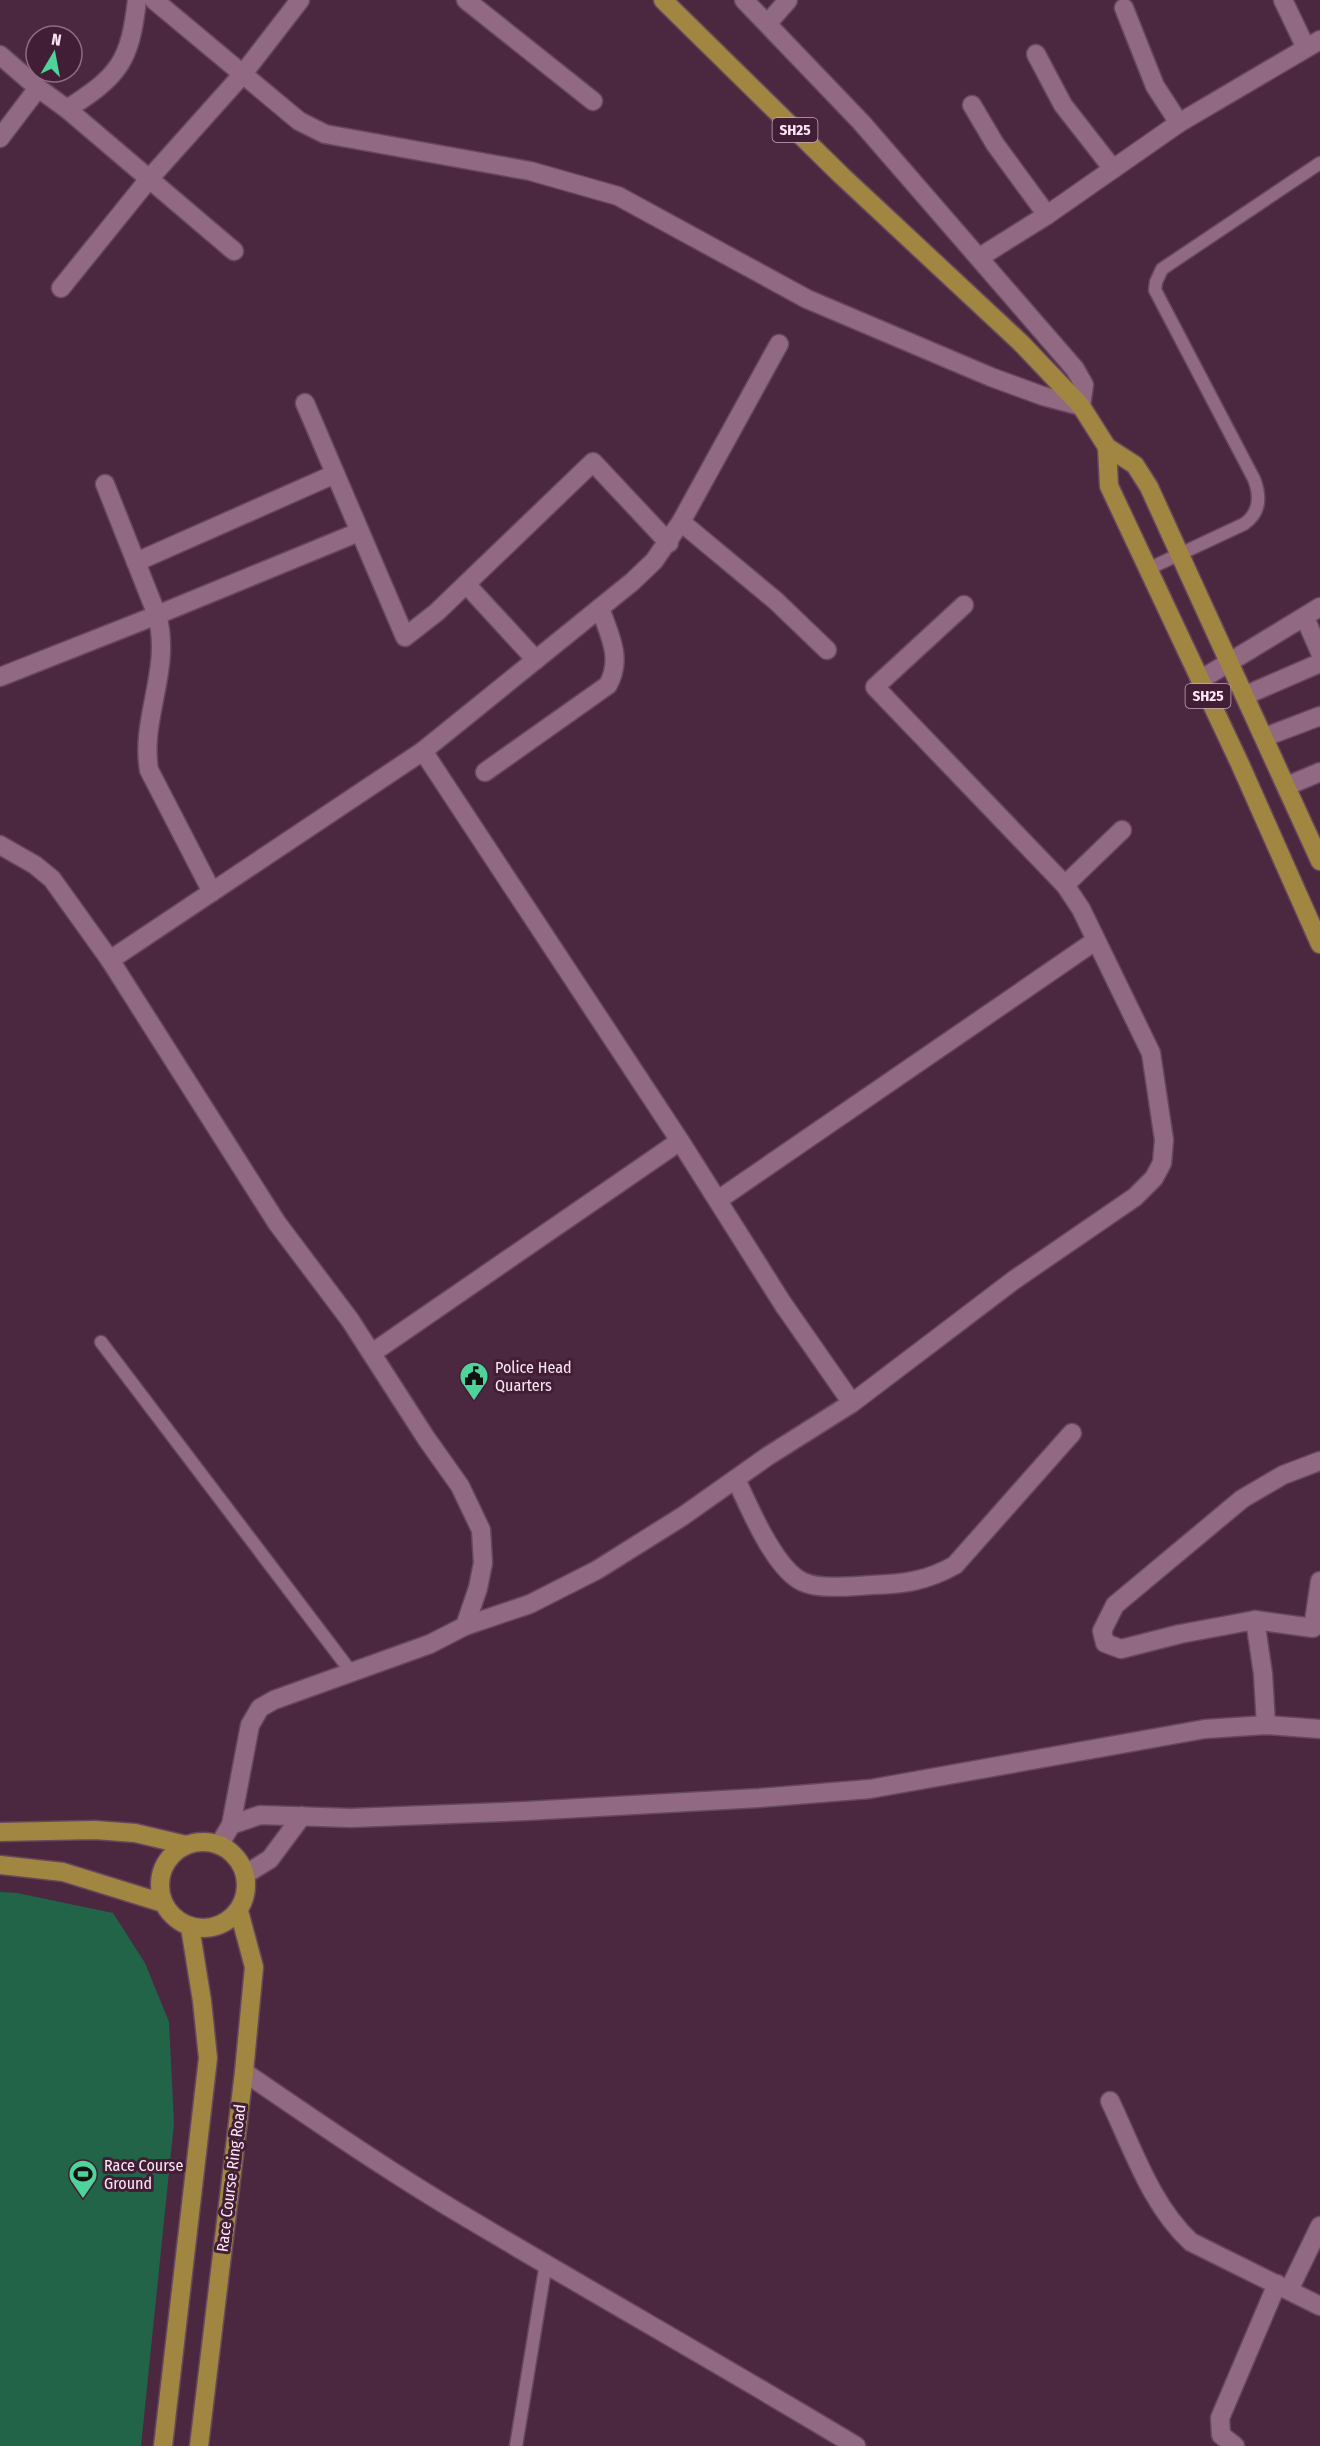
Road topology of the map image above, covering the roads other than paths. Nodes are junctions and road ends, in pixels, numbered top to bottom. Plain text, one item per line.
1 (137, 0) edge
2 (154, 0) edge
3 (300, 0) edge
4 (466, 0) edge
5 (663, 0) edge
6 (744, 0) edge
7 (788, 0) edge
8 (1283, 0) edge
9 (1124, 8) dead end
10 (768, 23) junction
11 (1313, 44) edge
12 (1035, 54) dead end
13 (0, 55) edge
14 (242, 75) junction
15 (38, 88) junction
16 (592, 101) dead end
17 (972, 105) dead end
18 (67, 109) junction
19 (1179, 123) junction
20 (0, 138) edge
21 (1320, 163) edge
22 (1113, 169) junction
23 (149, 179) junction
24 (1047, 215) junction
25 (234, 251) dead end
26 (980, 257) junction
27 (60, 288) dead end
28 (779, 344) dead end
29 (305, 404) dead end
30 (1081, 406) junction
31 (1107, 447) junction
32 (334, 474) junction
33 (105, 484) dead end
34 (681, 522) junction
35 (359, 532) junction
36 (669, 543) junction
37 (1180, 555) junction
38 (136, 562) junction
39 (1148, 569) junction
40 (466, 584) junction
41 (964, 605) dead end
42 (600, 608) junction
43 (1312, 612) edge
44 (158, 615) junction
45 (827, 650) dead end
46 (1320, 652) edge
47 (536, 660) junction
48 (1228, 662) junction
49 (1320, 663) edge
50 (0, 677) edge
51 (1200, 680) junction
52 (1246, 694) junction
53 (1320, 716) edge
54 (1265, 737) junction
55 (423, 751) junction
56 (485, 772) dead end
57 (1320, 772) edge
58 (1287, 786) junction
59 (1314, 829) edge
60 (1122, 830) dead end
61 (0, 845) edge
62 (1320, 861) edge
63 (1065, 885) junction
64 (212, 892) junction
65 (1095, 941) junction
66 (1320, 944) edge
67 (110, 960) junction
68 (680, 1141) junction
69 (718, 1200) junction
70 (101, 1342) dead end
71 (372, 1353) junction
72 (852, 1403) junction
73 (1072, 1433) dead end
74 (1320, 1461) edge
75 (736, 1479) junction
76 (1320, 1581) edge
77 (1255, 1620) junction
78 (465, 1626) junction
79 (1316, 1629) edge
80 (352, 1673) junction
81 (1266, 1725) junction
82 (1320, 1729) edge
83 (302, 1816) junction
84 (231, 1825) junction
85 (0, 1832) edge
86 (186, 1845) junction
87 (219, 1845) junction
88 (0, 1865) edge
89 (246, 1874) junction
90 (163, 1903) junction
91 (239, 1911) junction
92 (190, 1927) junction
93 (244, 2072) junction
94 (1110, 2102) dead end
95 (1320, 2226) edge
96 (546, 2263) junction
97 (1283, 2287) junction
98 (1320, 2306) edge
99 (163, 2446) edge
100 (199, 2446) edge
101 (516, 2446) edge
102 (856, 2446) edge
103 (1235, 2446) edge

1 - 18 street
2 - 14 street
3 - 14 street
4 - 16 street
5 - 30 main road, SH25
6 - 10 street
7 - 10 street
8 - 11 street
9 - 19 street
10 - 26 street
11 - 19 street
12 - 22 street
13 - 15 street
14 - 23 street
14 - 30 street
15 - 18 street
15 - 20 street
17 - 24 street
18 - 23 street
19 - 22 street
21 - 37 lane
22 - 24 street
23 - 25 street
23 - 27 street
24 - 26 street
26 - 30 street
28 - 34 street
29 - 32 street
30 - 31 main road, SH25
31 - 37 main road, SH25
31 - 39 main road, SH25
32 - 35 street
32 - 38 street
33 - 38 street
34 - 36 street
34 - 45 street
35 - 40 street
35 - 44 street
36 - 40 street
36 - 42 street
37 - 39 lane
37 - 48 main road, SH25
38 - 44 street
39 - 51 main road, SH25
40 - 47 street
41 - 63 street
42 - 47 street
42 - 56 street
43 - 46 street
43 - 48 street
44 - 50 street
44 - 64 street
47 - 55 street
48 - 51 street
48 - 52 main road, SH25
49 - 52 street
51 - 66 main road, SH25
52 - 54 main road, SH25
53 - 54 street
54 - 58 main road, SH25
55 - 64 street
55 - 68 street
57 - 58 street
58 - 59 main road, SH25
59 - 62 main road, SH25
60 - 63 street
61 - 67 street
63 - 65 street
64 - 67 street
65 - 69 street
65 - 72 street
67 - 71 street
68 - 69 street
68 - 71 street
69 - 72 street
70 - 80 lane
71 - 78 street
72 - 75 street
73 - 75 street
74 - 77 street
75 - 78 street
76 - 79 street
77 - 79 street
77 - 81 street
78 - 80 street
80 - 84 street
81 - 82 street
81 - 83 street
83 - 84 street
83 - 89 street
84 - 87 street
85 - 86 main road
86 - 87 main road
86 - 90 main road
87 - 89 main road
88 - 90 main road
89 - 91 main road
90 - 92 main road
91 - 92 main road
91 - 93 main road, Race Course Ring Road
92 - 99 main road
93 - 96 street
93 - 100 main road, Race Course Ring Road
94 - 97 street
95 - 97 street
96 - 101 lane
96 - 102 street
97 - 98 street
97 - 103 street

